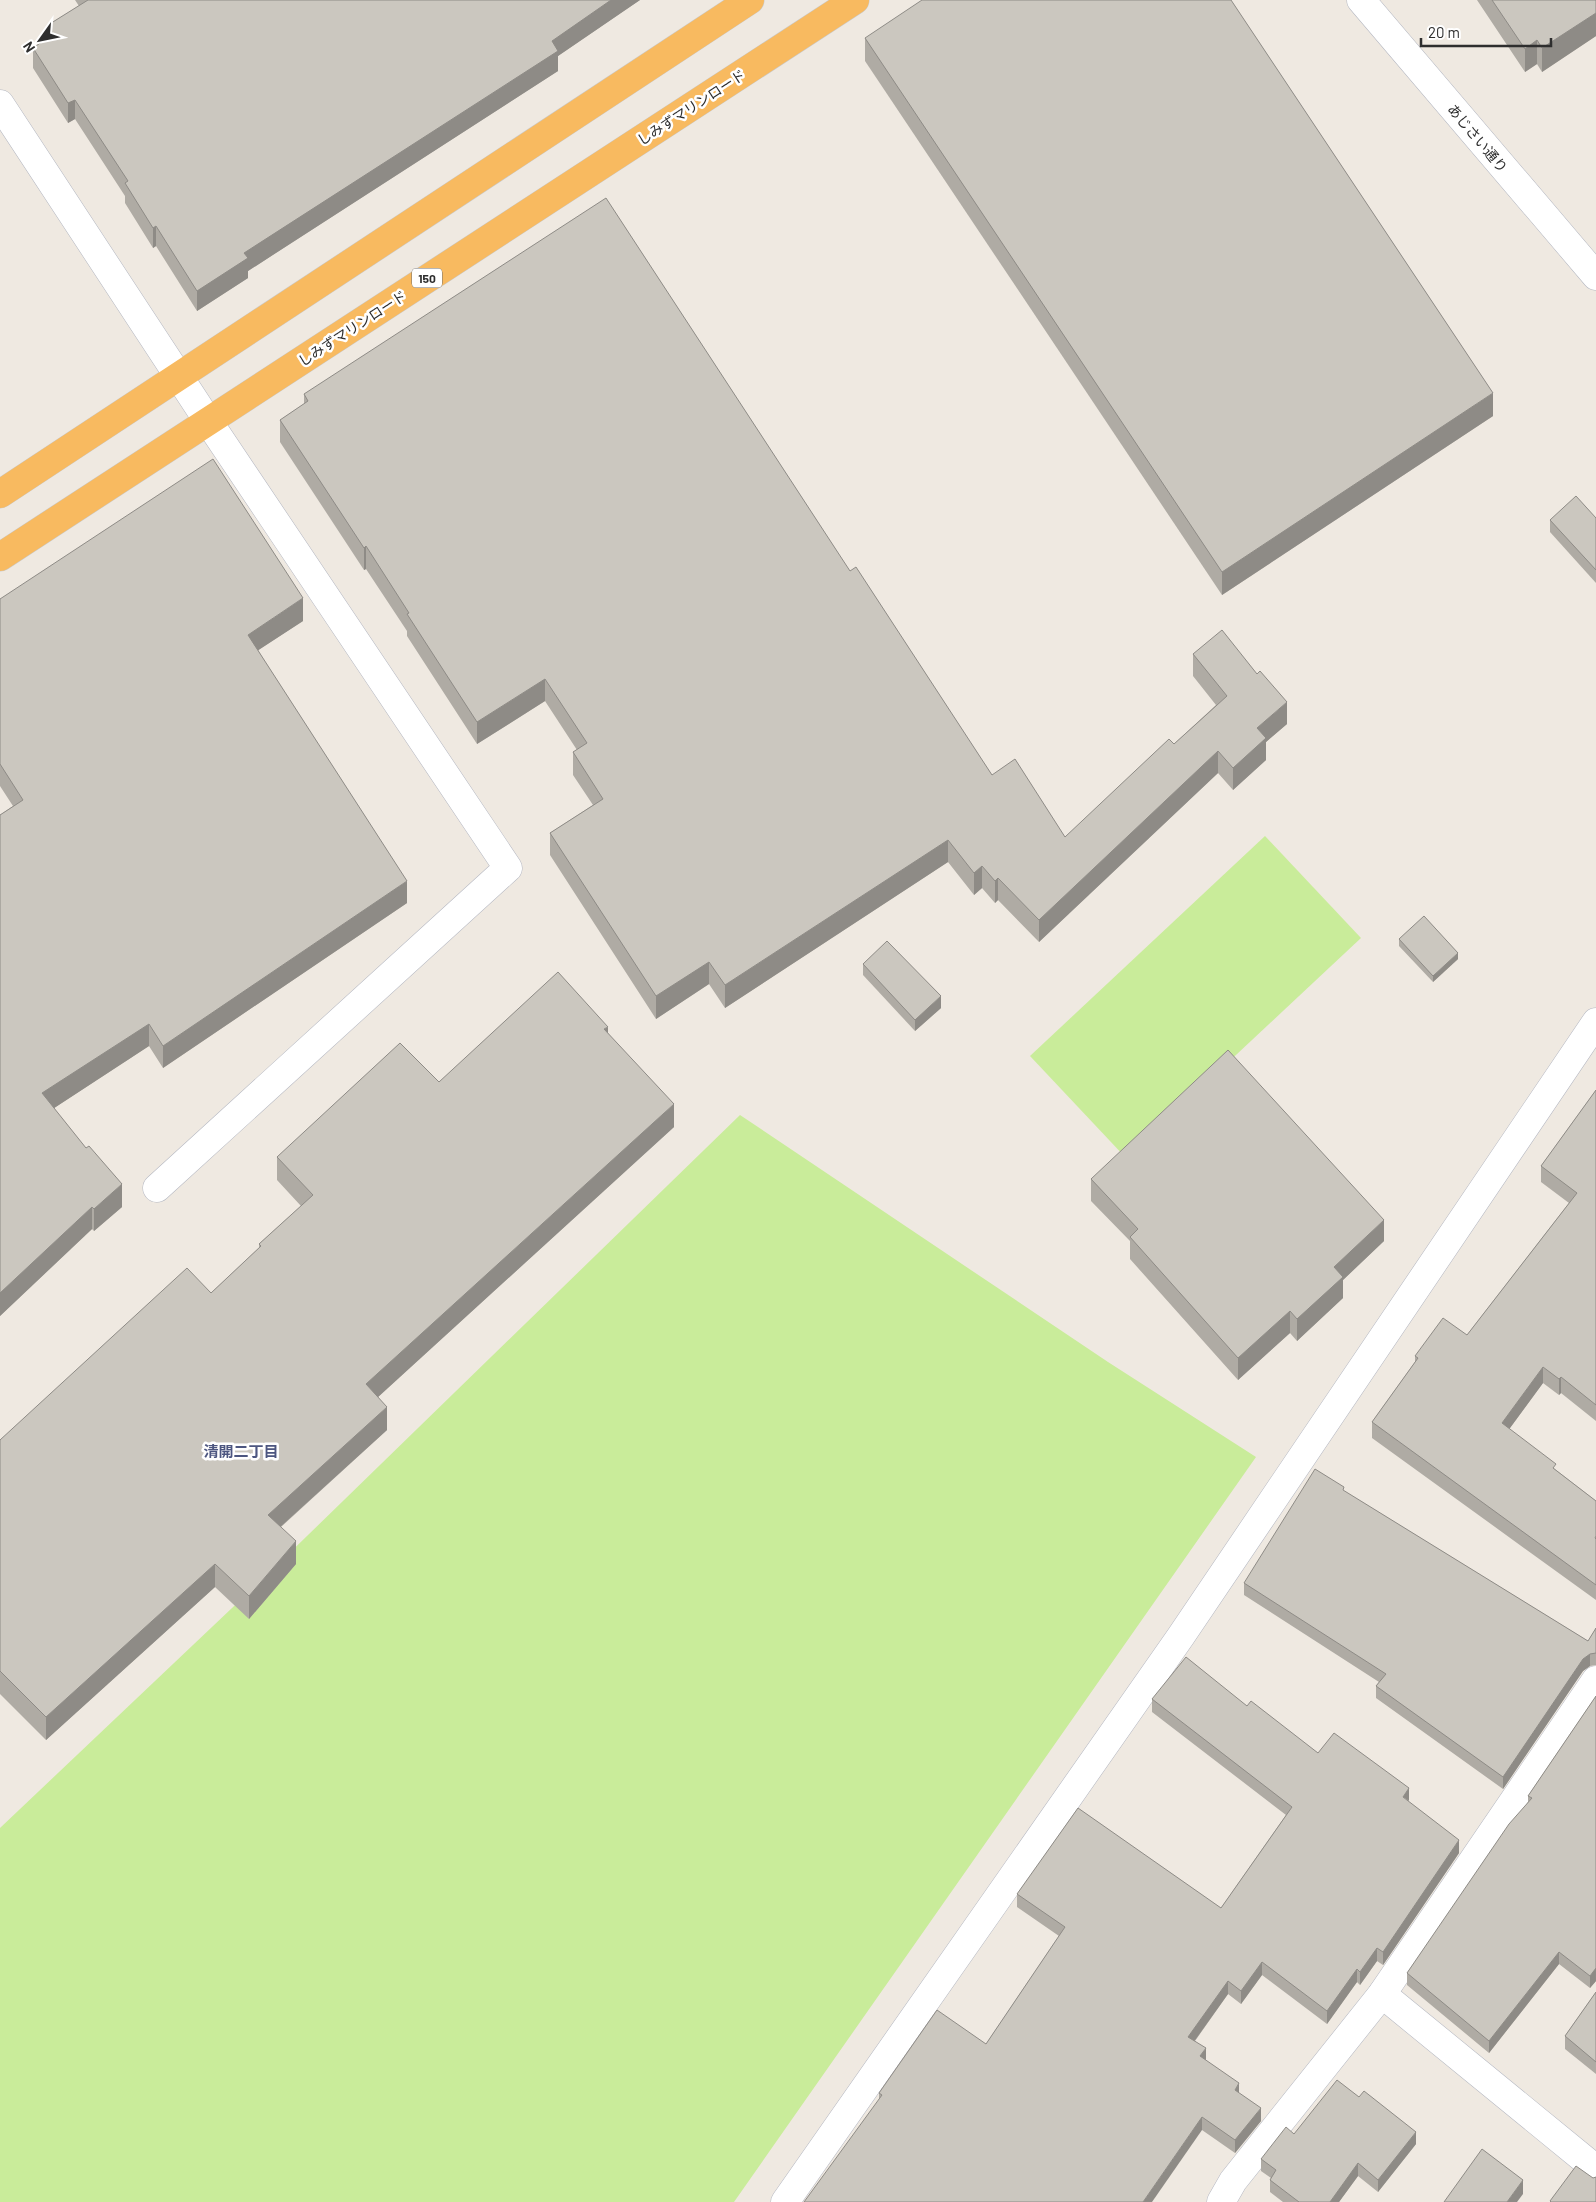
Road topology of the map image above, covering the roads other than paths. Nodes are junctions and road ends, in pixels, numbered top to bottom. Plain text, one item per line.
1 (750, 0) edge
2 (854, 0) edge
3 (1361, 0) edge
4 (0, 104) edge
5 (1596, 276) edge
6 (179, 377) junction
7 (208, 421) junction
8 (0, 494) edge
9 (0, 557) edge
10 (1596, 1022) edge
11 (157, 1188) dead end
12 (1596, 1680) edge
13 (1382, 1994) junction
14 (1596, 2169) edge
15 (785, 2202) edge
16 (1221, 2202) edge

1 - 6 highway
2 - 7 highway, しみずマリンロード / 150
3 - 5 street, あじさい通り
4 - 6 street
6 - 7 street
6 - 8 highway
7 - 9 highway, しみずマリンロード / 150
7 - 11 street
10 - 15 street
12 - 13 street
13 - 14 street
13 - 16 street

